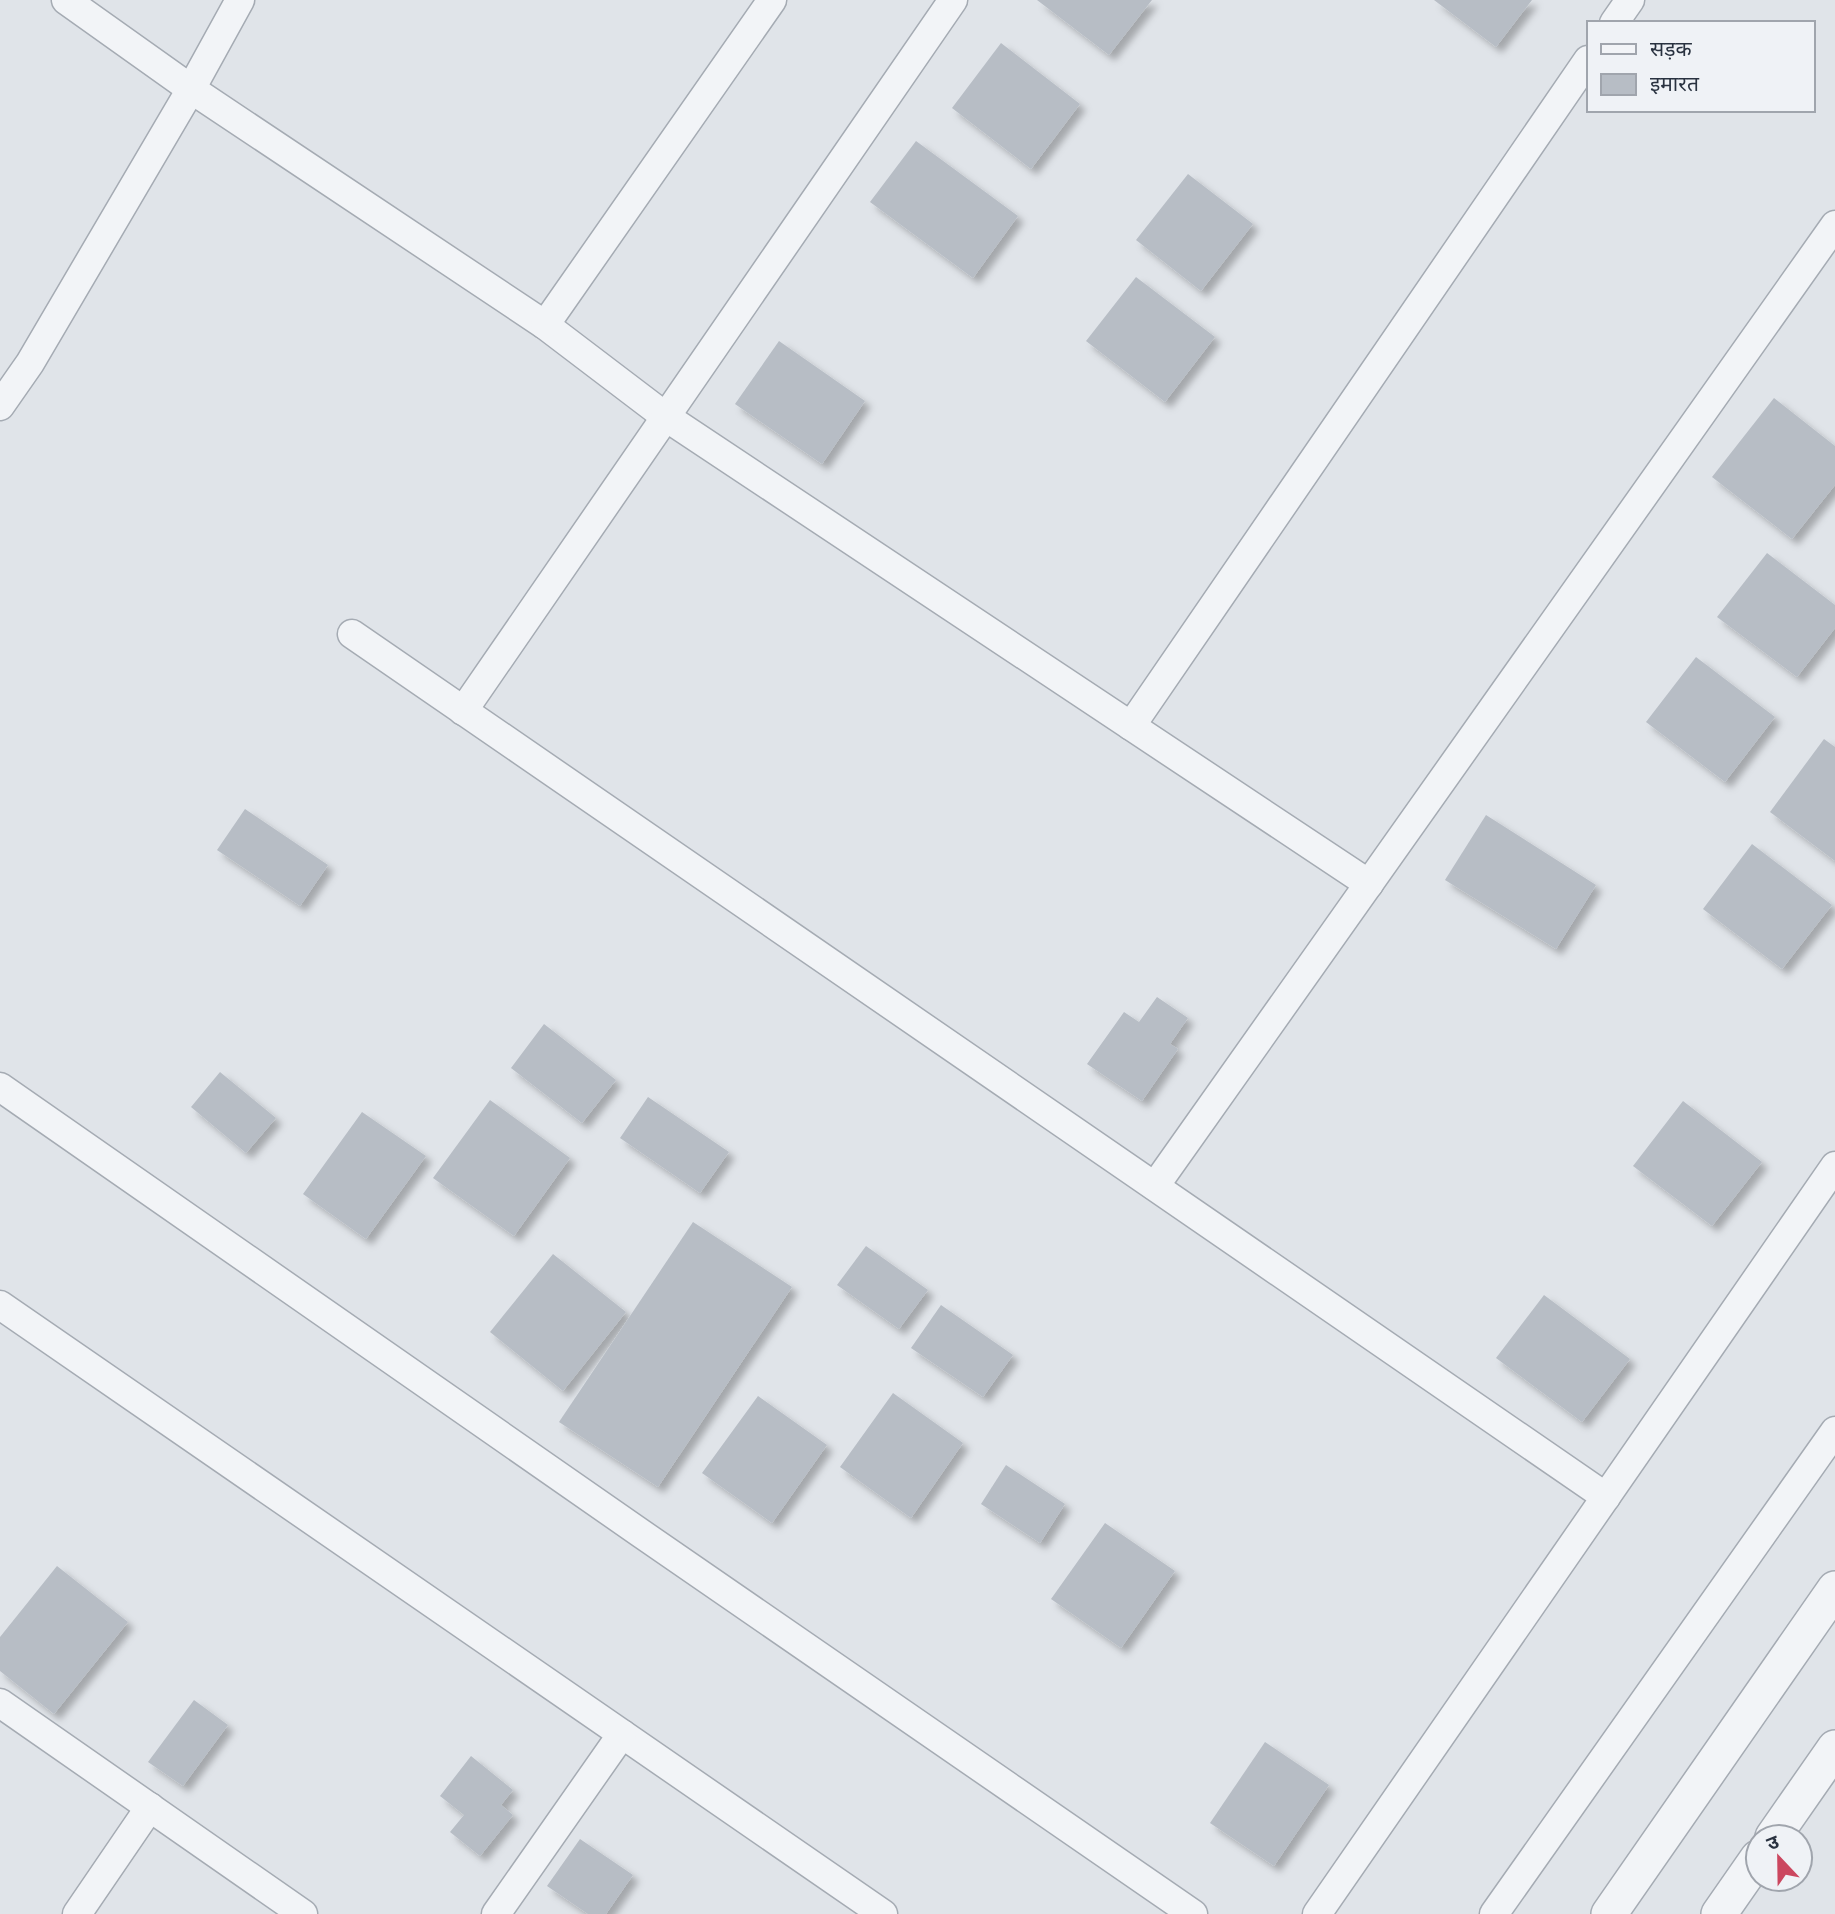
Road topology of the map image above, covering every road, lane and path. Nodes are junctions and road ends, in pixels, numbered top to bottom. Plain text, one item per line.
1 (66, 0) edge
2 (240, 0) edge
3 (772, 0) edge
4 (953, 0) edge
5 (1629, 0) edge
6 (1615, 21) edge
7 (1587, 61) edge
8 (191, 89) junction
9 (1835, 225) edge
10 (545, 325) junction
11 (0, 406) edge
12 (666, 417) junction
13 (352, 634) dead end
14 (463, 711) junction
15 (1131, 726) junction
16 (1369, 884) junction
17 (0, 1087) edge
18 (1835, 1166) edge
19 (1155, 1186) junction
20 (0, 1305) edge
21 (1835, 1432) edge
22 (1606, 1497) junction
23 (1835, 1589) edge
24 (0, 1703) edge
25 (622, 1734) junction
26 (1835, 1748) edge
27 (150, 1807) junction
28 (1783, 1823) edge
29 (1744, 1878) edge
30 (77, 1914) edge
31 (303, 1914) edge
32 (496, 1914) edge
33 (883, 1914) edge
34 (1193, 1914) edge
35 (1317, 1914) edge
36 (1494, 1914) edge
37 (1609, 1914) edge
38 (1719, 1914) edge

1 - 8 street
2 - 8 street
3 - 10 street
4 - 12 street
5 - 6 street
7 - 15 street
8 - 10 street
8 - 11 street
9 - 16 street
10 - 12 street
12 - 14 street
12 - 15 street
13 - 14 street
14 - 19 street
15 - 16 street
16 - 19 street
17 - 34 street
18 - 22 street
19 - 22 street
20 - 25 street
21 - 36 street
22 - 35 street
23 - 37 street
24 - 27 street
25 - 32 street
25 - 33 street
26 - 28 street
27 - 30 street
27 - 31 street
29 - 38 street

